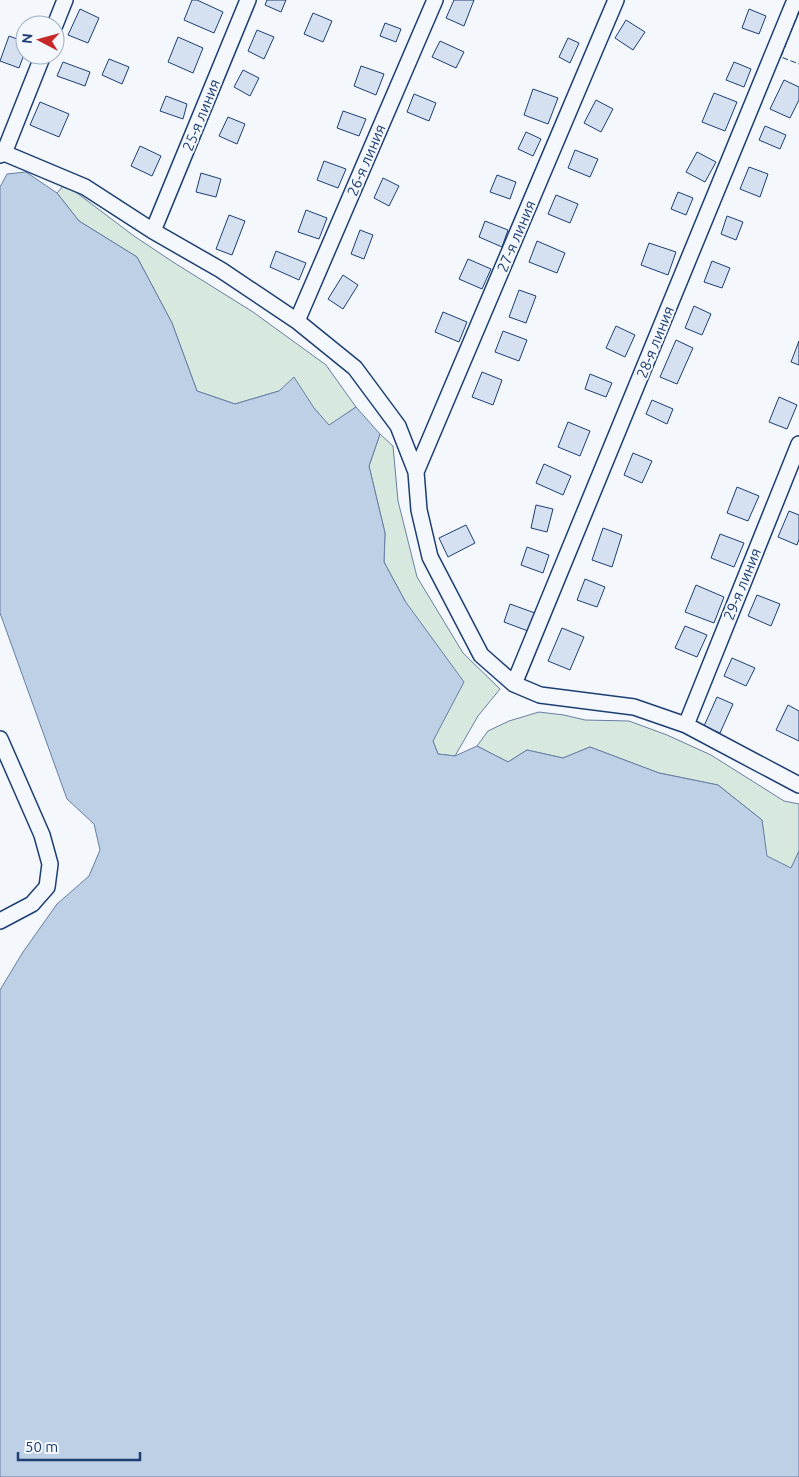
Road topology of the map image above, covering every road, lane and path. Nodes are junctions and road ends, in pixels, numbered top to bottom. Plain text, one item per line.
1 (65, 0) edge
2 (248, 0) edge
3 (435, 0) edge
4 (616, 0) edge
5 (795, 0) edge
6 (59, 15) edge
7 (39, 65) edge
8 (2, 154) edge
9 (153, 231) junction
10 (298, 321) junction
11 (799, 444) edge
12 (416, 472) junction
13 (514, 684) junction
14 (686, 724) junction
15 (0, 739) edge
16 (799, 785) edge
17 (0, 921) edge

1 - 6 street
2 - 9 street, 25-я линия
3 - 10 street, 26-я линия
4 - 12 street, 27-я линия
5 - 13 street, 28-я линия
7 - 8 street
8 - 9 street
9 - 10 street
10 - 12 street
11 - 14 street, 29-я линия
12 - 13 street
13 - 14 street
14 - 16 street
15 - 17 street

